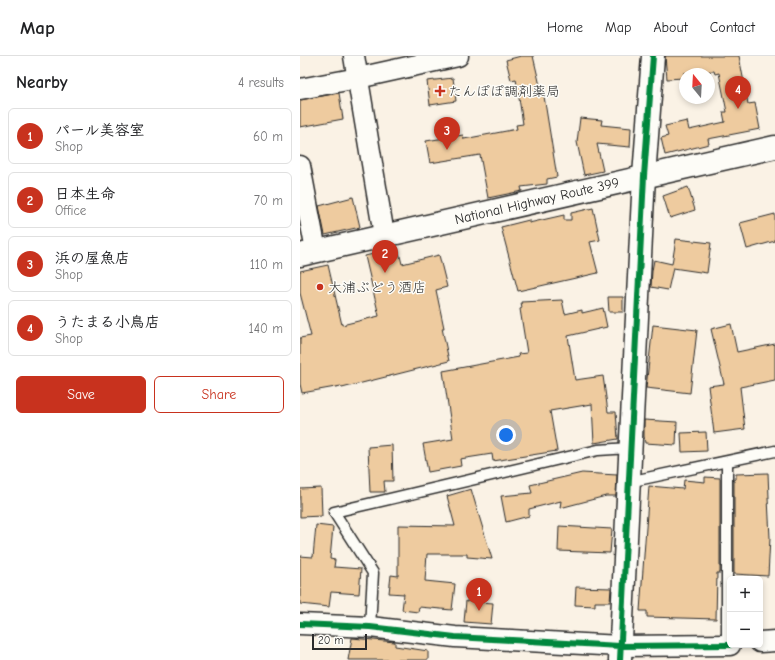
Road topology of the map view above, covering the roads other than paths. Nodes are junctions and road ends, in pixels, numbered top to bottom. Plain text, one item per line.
1 (354, 56) edge
2 (457, 56) edge
3 (653, 56) edge
4 (358, 78) junction
5 (300, 89) edge
6 (775, 148) edge
7 (300, 166) edge
8 (644, 176) junction
9 (384, 235) junction
10 (308, 253) edge
11 (630, 448) junction
12 (775, 451) edge
13 (727, 462) junction
14 (628, 482) junction
15 (729, 612) edge
16 (300, 624) edge
17 (370, 627) junction
18 (775, 641) edge
19 (763, 642) edge
20 (727, 645) edge
21 (620, 653) edge

1 - 4 street
2 - 4 street
3 - 8 main road
4 - 5 street
4 - 9 street
6 - 8 main road, National Highway Route 399
7 - 10 street
8 - 9 main road, National Highway Route 399
8 - 11 main road
9 - 10 main road, National Highway Route 399
11 - 14 main road
11 - 17 lane
12 - 13 lane
13 - 14 lane
13 - 15 lane
14 - 21 main road
16 - 17 street
17 - 21 street
18 - 19 street
20 - 21 street

